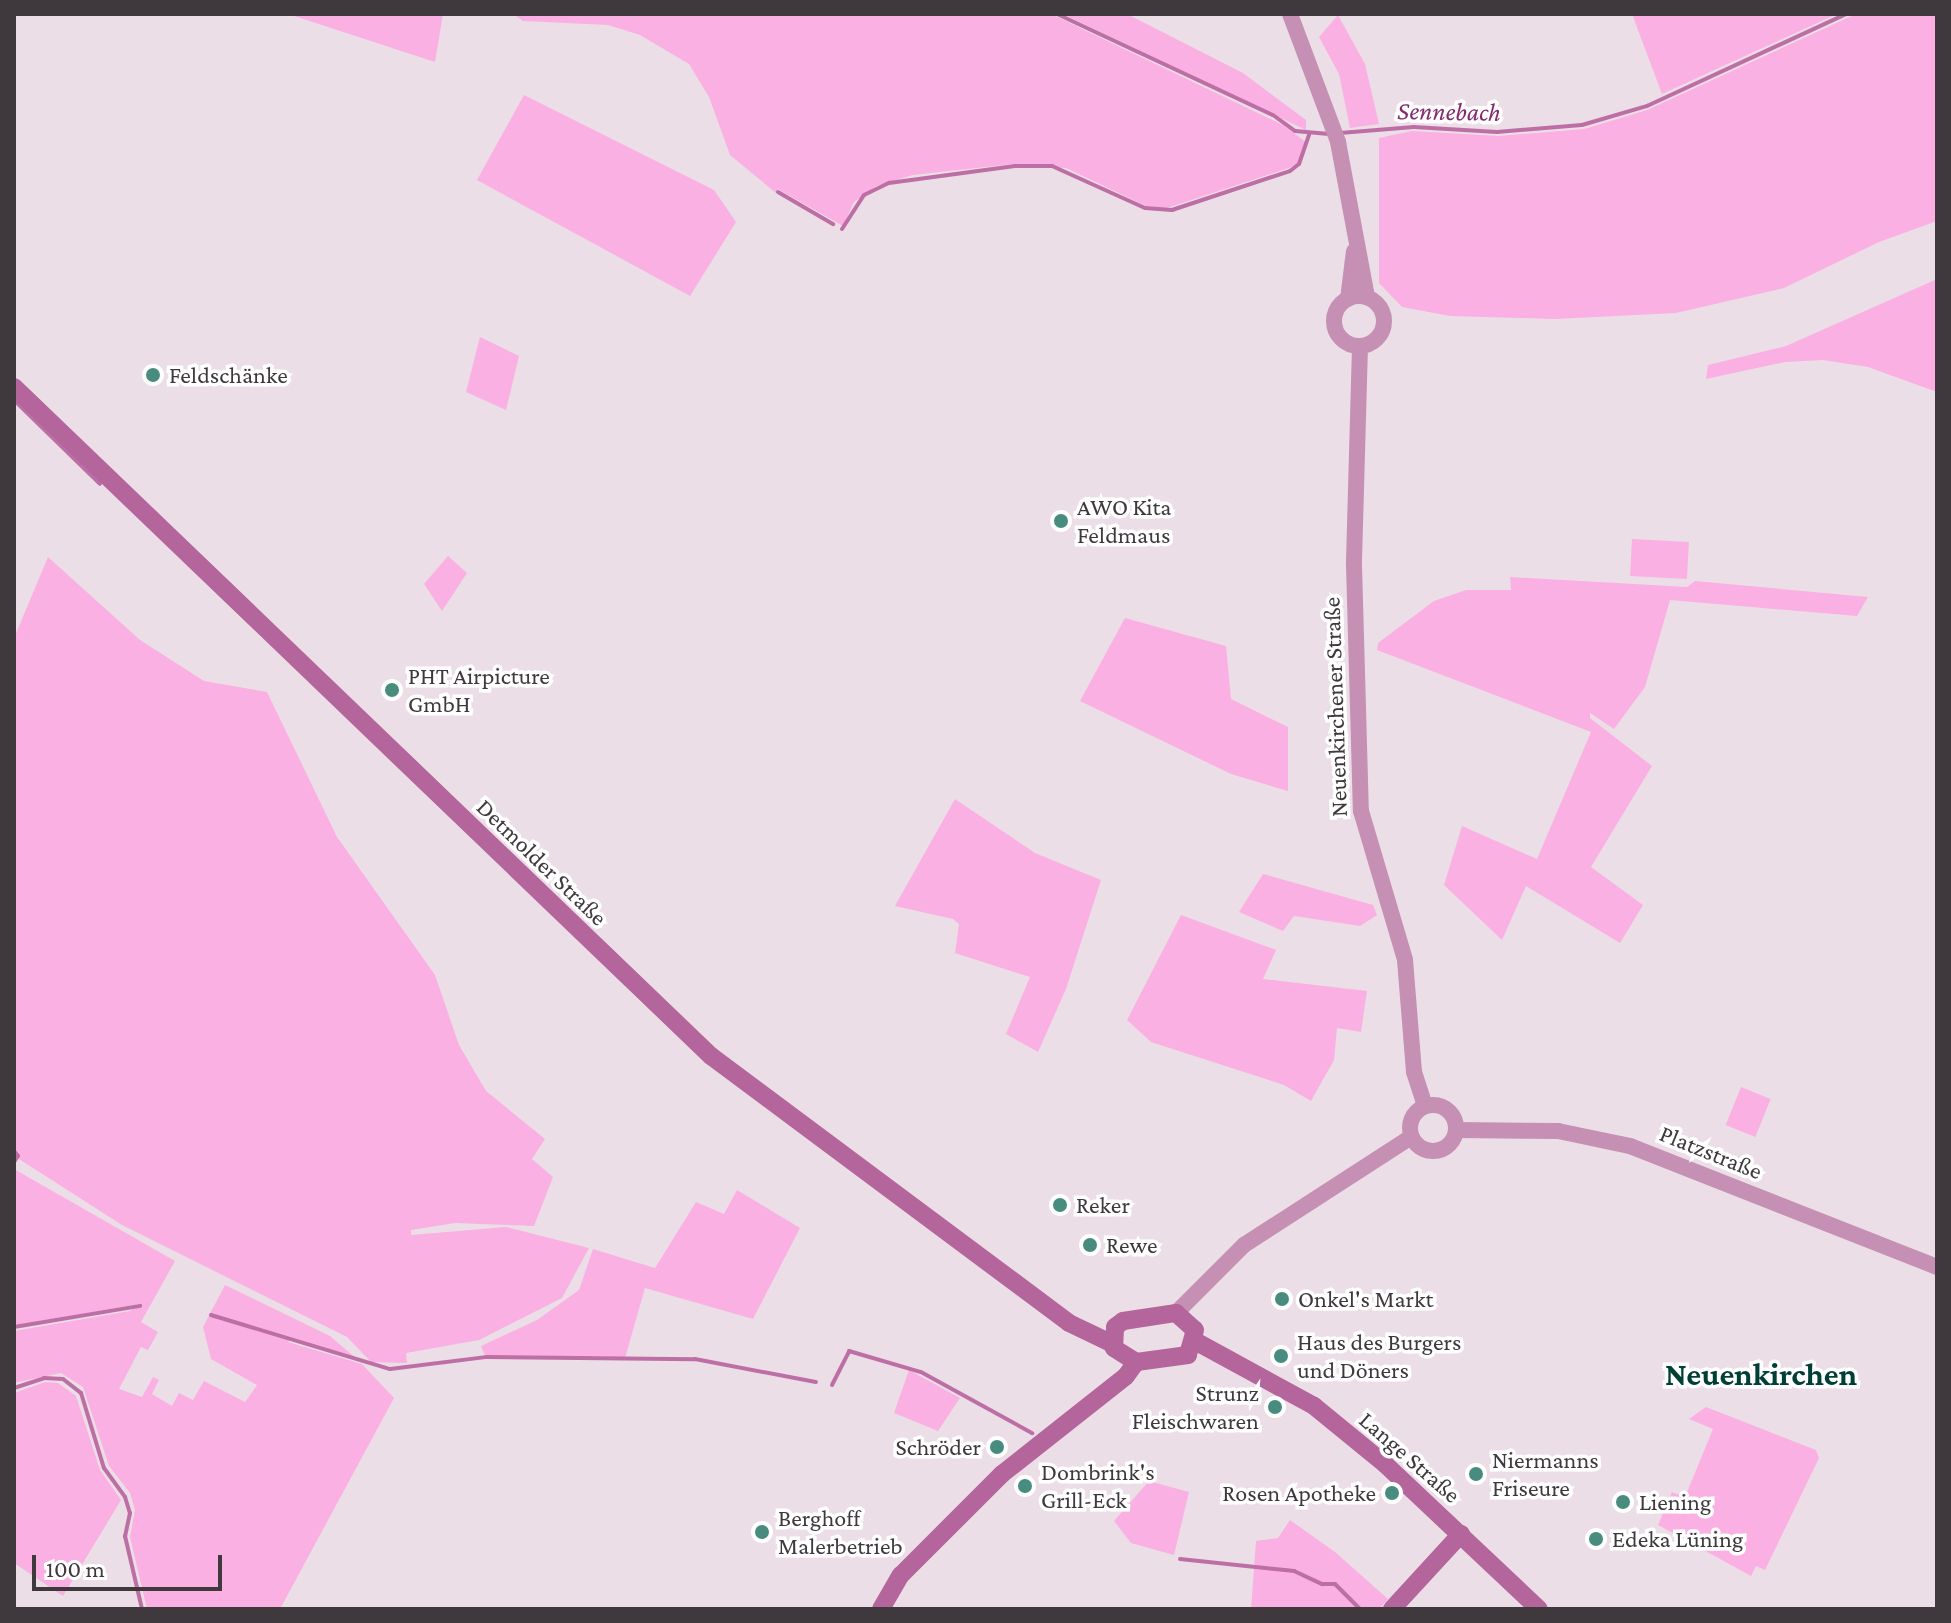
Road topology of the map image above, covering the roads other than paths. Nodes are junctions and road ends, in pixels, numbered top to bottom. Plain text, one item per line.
1 (1290, 14) edge
2 (1353, 213) junction
3 (1367, 297) junction
4 (1348, 299) junction
5 (1360, 346) junction
6 (14, 387) edge
7 (1425, 1106) junction
8 (1456, 1130) junction
9 (1411, 1137) junction
10 (1937, 1267) edge
11 (1188, 1333) junction
12 (1121, 1347) junction
13 (1461, 1534) junction
14 (881, 1609) edge
15 (1392, 1609) edge
16 (1539, 1609) edge

1 - 2 street
2 - 3 street
2 - 4 street
3 - 4 street
3 - 5 street
4 - 5 street
5 - 7 street, Neuenkirchener Straße
6 - 12 main road, Detmolder Straße
7 - 8 street
7 - 9 street
8 - 9 street
8 - 10 street, Platzstraße
9 - 11 street
11 - 12 main road
11 - 12 main road
11 - 13 main road, Lange Straße
12 - 14 main road
13 - 15 main road
13 - 16 main road, Lange Straße

